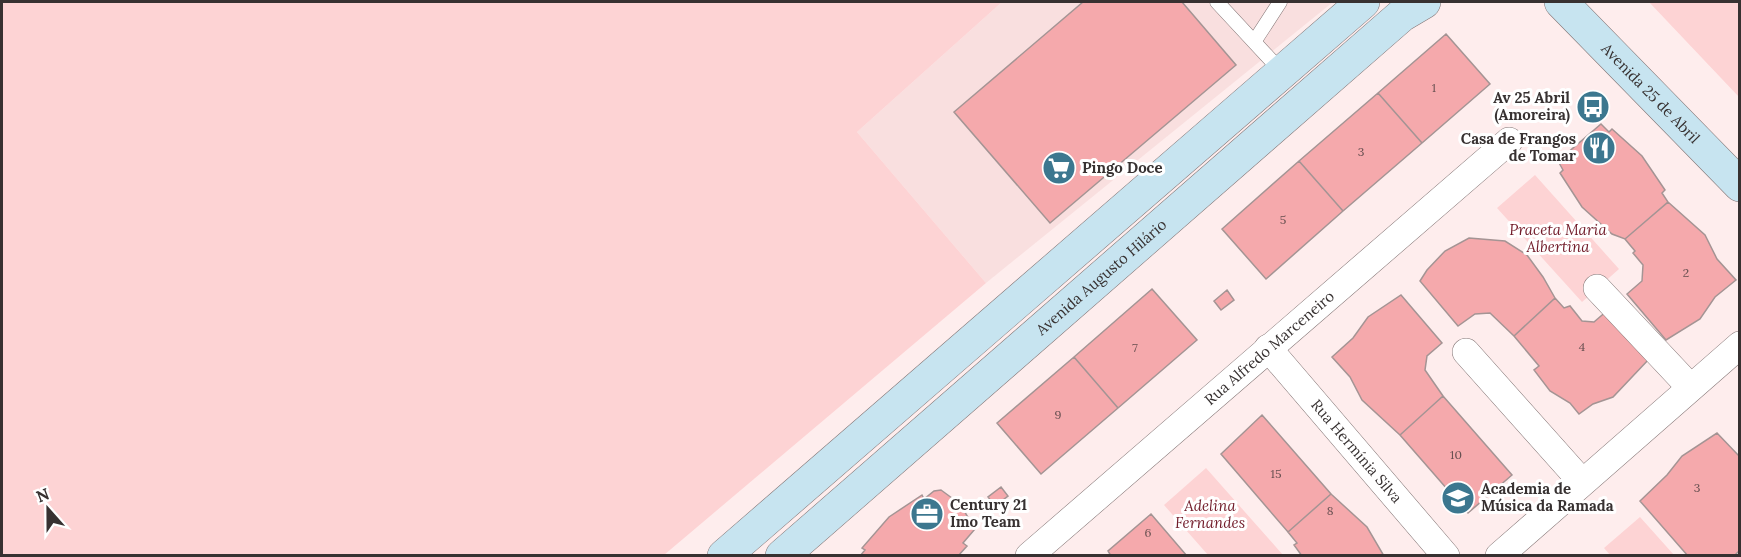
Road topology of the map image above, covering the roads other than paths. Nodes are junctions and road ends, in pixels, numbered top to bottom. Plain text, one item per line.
1 (1217, 2) edge
2 (1280, 2) edge
3 (1363, 2) edge
4 (1424, 2) edge
5 (1561, 2) edge
6 (1254, 42) junction
7 (1282, 72) junction
8 (1509, 141) dead end
9 (1740, 185) edge
10 (1597, 288) dead end
11 (1740, 345) edge
12 (1268, 348) junction
13 (1466, 352) dead end
14 (1690, 387) junction
15 (1582, 483) junction
16 (724, 555) edge
17 (782, 555) edge
18 (1029, 555) edge
19 (1446, 555) edge
20 (1499, 555) edge

1 - 6 lane
2 - 6 lane
3 - 7 main road
4 - 17 main road, Avenida Augusto Hilário
5 - 9 main road, Avenida 25 de Abril
6 - 7 lane
7 - 16 main road
8 - 12 street, Rua Alfredo Marceneiro
10 - 14 street
11 - 14 street
12 - 18 street, Rua Alfredo Marceneiro
12 - 19 street, Rua Hermínia Silva
13 - 15 street
14 - 15 street
15 - 20 street

